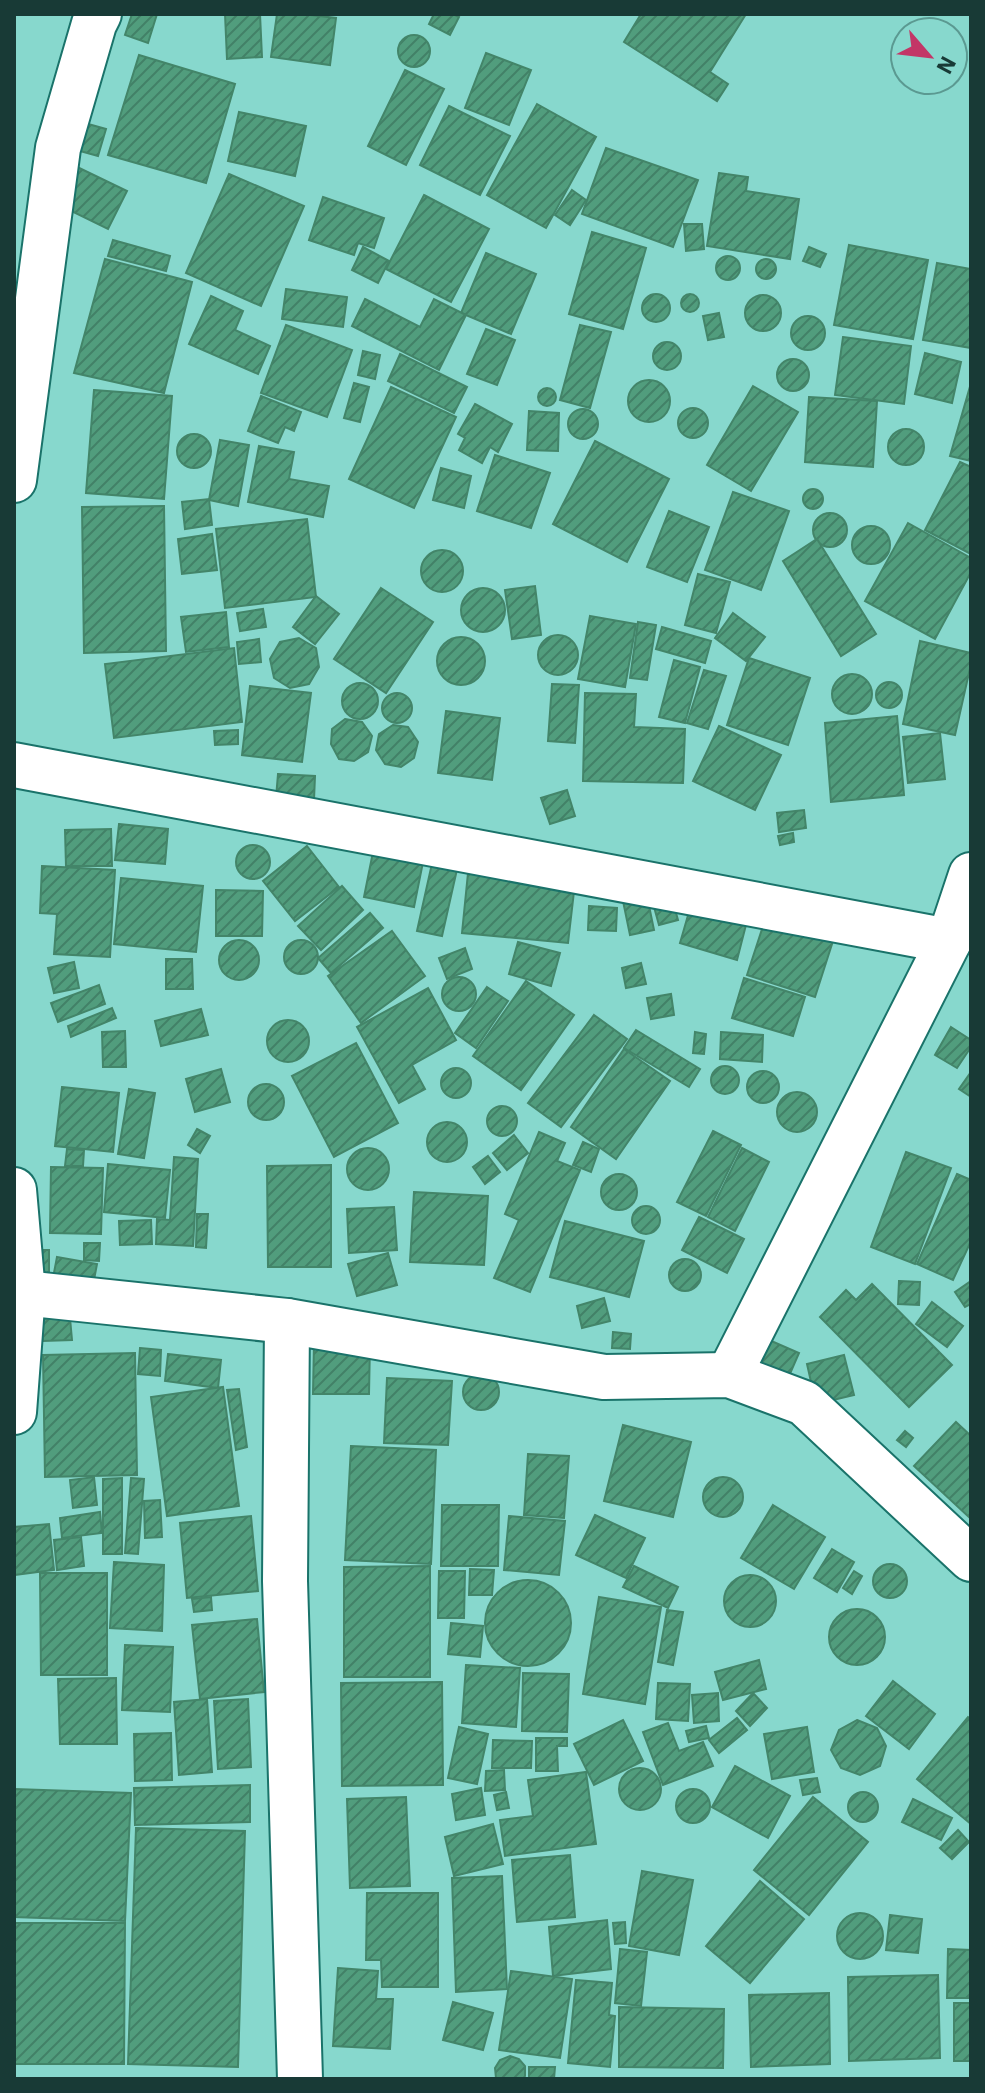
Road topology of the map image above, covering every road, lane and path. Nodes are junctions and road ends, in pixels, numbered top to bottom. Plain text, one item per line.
1 (93, 17) edge
2 (14, 480) edge
3 (14, 765) edge
4 (971, 875) edge
5 (949, 941) junction
6 (14, 1190) edge
7 (18, 1293) edge
8 (287, 1321) junction
9 (729, 1375) junction
10 (14, 1412) edge
11 (971, 1559) edge
12 (300, 2079) edge

1 - 2 main road
3 - 5 main road
4 - 5 main road
5 - 9 main road
6 - 7 main road
7 - 8 main road
7 - 10 main road
8 - 9 main road
8 - 12 main road
9 - 11 main road

